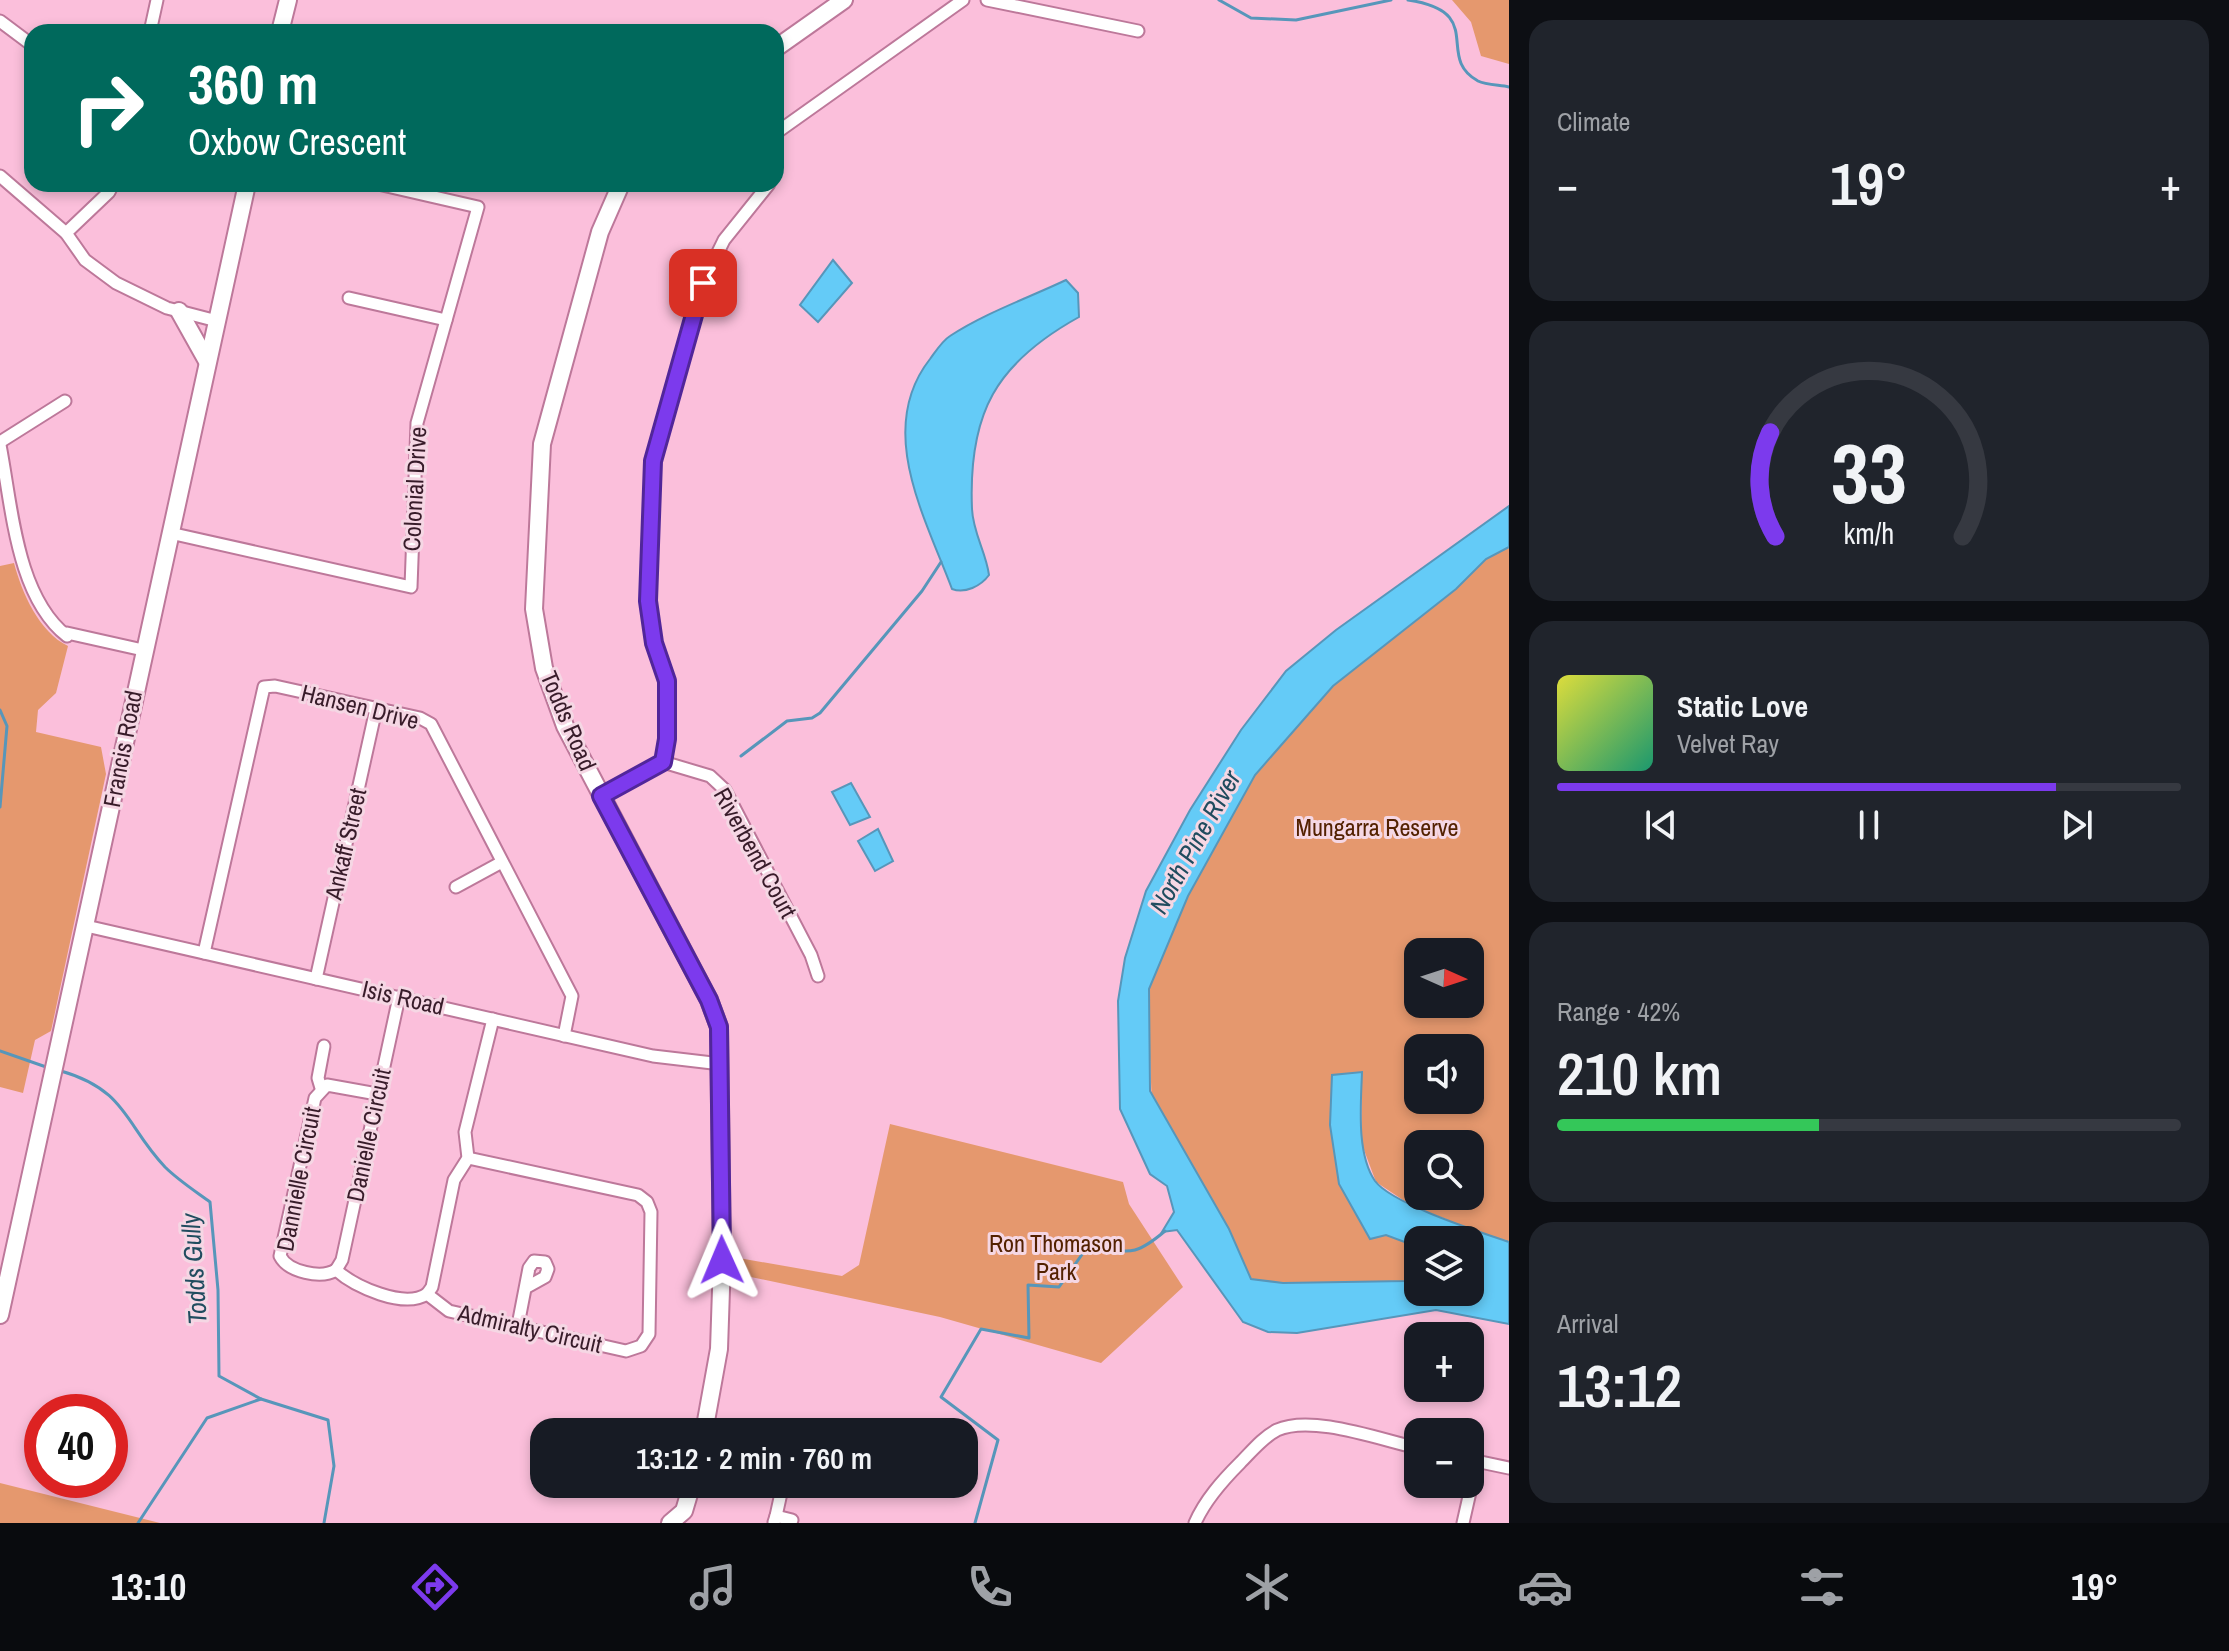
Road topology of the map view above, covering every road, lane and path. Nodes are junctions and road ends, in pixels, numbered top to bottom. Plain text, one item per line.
1 (157, 0) edge
2 (288, 0) edge
3 (844, 0) edge
4 (963, 0) edge
5 (987, 0) edge
6 (0, 21) edge
7 (152, 24) edge
8 (282, 24) edge
9 (1138, 31) dead end
10 (24, 39) edge
11 (784, 42) edge
12 (784, 127) edge
13 (0, 176) edge
14 (109, 192) edge
15 (245, 192) edge
16 (413, 192) edge
17 (618, 192) edge
18 (763, 192) edge
19 (66, 233) junction
20 (349, 298) dead end
21 (179, 311) junction
22 (446, 320) junction
23 (217, 321) junction
24 (207, 361) junction
25 (65, 401) dead end
26 (0, 444) edge
27 (170, 533) junction
28 (143, 650) junction
29 (376, 709) junction
30 (663, 762) junction
31 (601, 796) junction
32 (502, 862) junction
33 (456, 887) dead end
34 (86, 926) junction
35 (204, 953) junction
36 (818, 976) dead end
37 (316, 979) junction
38 (399, 997) junction
39 (493, 1019) junction
40 (564, 1036) junction
41 (324, 1046) dead end
42 (721, 1064) junction
43 (321, 1088) junction
44 (377, 1094) junction
45 (468, 1158) junction
46 (336, 1270) junction
47 (527, 1287) dead end
48 (427, 1294) junction
49 (0, 1315) edge
50 (518, 1325) junction
51 (707, 1418) edge
52 (1404, 1445) edge
53 (1484, 1462) edge
54 (1509, 1468) edge
55 (780, 1498) edge
56 (1467, 1498) edge
57 (686, 1517) edge
58 (775, 1520) edge
59 (792, 1520) dead end
60 (670, 1523) edge
61 (1195, 1523) edge
62 (1463, 1523) edge

1 - 7 street
2 - 8 street
3 - 11 street
4 - 12 street
5 - 9 street
6 - 10 street
13 - 19 street
14 - 19 street
15 - 23 street, Francis Road
16 - 22 street, Colonial Drive
17 - 31 street, Todds Road
18 - 30 street
19 - 21 street
20 - 22 street
21 - 23 street
21 - 24 street
22 - 27 street, Colonial Drive
23 - 24 street, Francis Road
24 - 27 street, Francis Road
25 - 26 street
26 - 28 street
27 - 28 street, Francis Road
28 - 34 street, Francis Road
29 - 32 street, Hansen Drive
29 - 35 street, Hansen Drive
29 - 37 street, Ankaff Street
30 - 31 street
30 - 36 street, Riverbend Court
31 - 42 street, Todds Road
32 - 33 street
32 - 40 street, Hansen Drive
34 - 35 street, Isis Road
34 - 49 street, Francis Road
35 - 37 street, Isis Road
37 - 38 street, Isis Road
38 - 39 street, Isis Road
38 - 44 street, Danielle Circuit
39 - 40 street, Isis Road
39 - 45 street
40 - 42 street, Isis Road
41 - 43 street, Dannielle Circuit
42 - 51 street, Todds Road
43 - 44 street, Dannielle Circuit
43 - 46 street, Dannielle Circuit
44 - 46 street, Danielle Circuit
45 - 48 street
45 - 50 street, Admiralty Circuit
46 - 48 street
47 - 50 street
48 - 50 street, Admiralty Circuit
52 - 61 street
53 - 54 street
55 - 58 street
56 - 62 street
57 - 60 street
58 - 59 street

